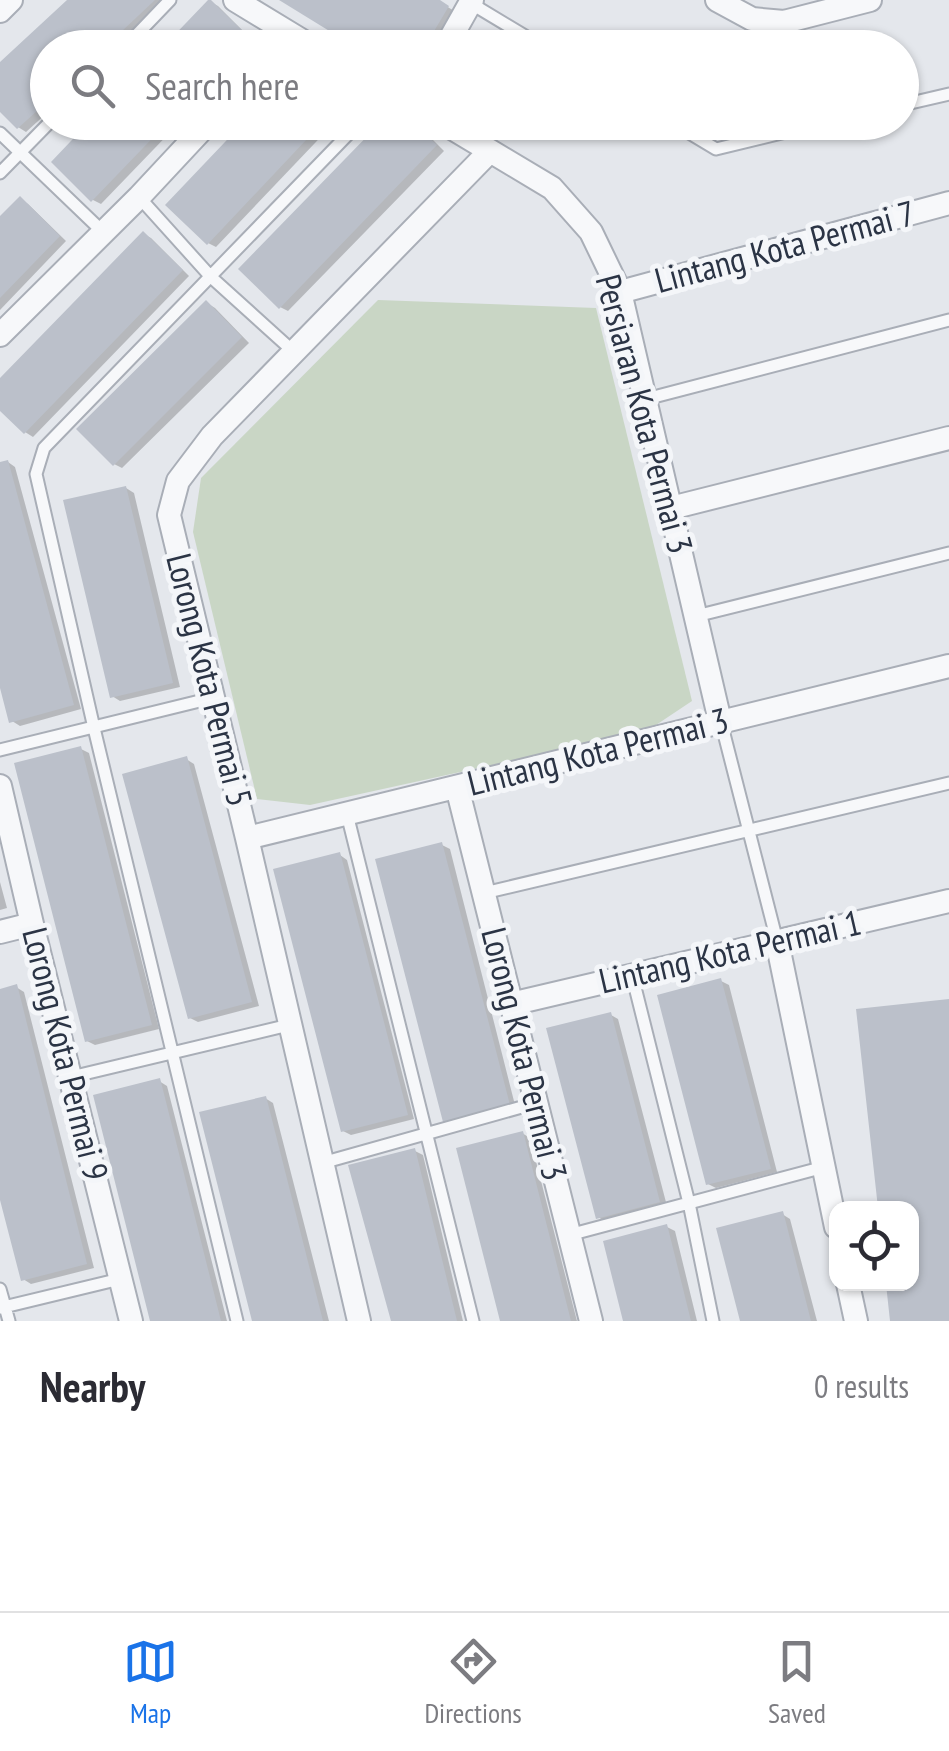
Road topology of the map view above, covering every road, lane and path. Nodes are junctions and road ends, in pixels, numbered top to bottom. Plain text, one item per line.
1 (11, 0) edge
2 (170, 0) edge
3 (235, 0) edge
4 (717, 0) edge
5 (870, 0) edge
6 (469, 1) edge
7 (0, 10) edge
8 (141, 30) edge
9 (272, 30) edge
10 (454, 30) edge
11 (516, 30) edge
12 (949, 94) edge
13 (919, 101) edge
14 (0, 133) edge
15 (32, 140) edge
16 (192, 140) edge
17 (343, 140) edge
18 (470, 140) edge
19 (701, 140) edge
20 (753, 140) edge
21 (20, 152) junction
22 (489, 152) junction
23 (0, 173) edge
24 (138, 197) junction
25 (949, 203) edge
26 (103, 232) junction
27 (212, 276) junction
28 (620, 292) junction
29 (949, 320) edge
30 (0, 335) edge
31 (294, 352) junction
32 (646, 399) junction
33 (949, 438) edge
34 (671, 508) junction
35 (949, 553) edge
36 (696, 616) junction
37 (949, 666) edge
38 (212, 698) junction
39 (720, 721) junction
40 (94, 728) junction
41 (0, 750) edge
42 (949, 783) edge
43 (0, 786) edge
44 (458, 787) junction
45 (347, 814) junction
46 (749, 831) junction
47 (247, 838) junction
48 (484, 893) junction
49 (949, 901) edge
50 (32, 924) junction
51 (0, 932) edge
52 (777, 941) junction
53 (632, 975) junction
54 (512, 1004) junction
55 (289, 1025) junction
56 (173, 1054) junction
57 (71, 1077) junction
58 (536, 1102) junction
59 (426, 1133) junction
60 (322, 1162) junction
61 (824, 1167) junction
62 (831, 1201) edge
63 (689, 1203) junction
64 (569, 1235) junction
65 (120, 1278) junction
66 (0, 1289) edge
67 (850, 1291) edge
68 (2, 1307) edge
69 (8, 1321) edge
70 (131, 1321) edge
71 (237, 1321) edge
72 (359, 1321) edge
73 (473, 1321) edge
74 (591, 1321) edge
75 (713, 1321) edge
76 (856, 1321) edge

1 - 7 street
2 - 8 lane
3 - 9 street
4 - 5 street
6 - 10 street
6 - 11 lane
12 - 13 lane
14 - 21 lane
15 - 21 lane
16 - 24 street
17 - 27 lane
18 - 22 street, Persiaran Kota Permai 3
19 - 20 lane
21 - 23 lane
21 - 26 lane
22 - 28 street, Persiaran Kota Permai 3
22 - 31 street, Lorong Kota Permai 5
24 - 26 street
24 - 27 lane
25 - 28 street, Lintang Kota Permai 7
26 - 30 street
27 - 31 lane
27 - 40 lane
28 - 32 street, Persiaran Kota Permai 3
29 - 32 lane
31 - 38 street, Lorong Kota Permai 5
32 - 34 street, Persiaran Kota Permai 3
33 - 34 street
34 - 36 street, Persiaran Kota Permai 3
35 - 36 lane
36 - 39 street, Persiaran Kota Permai 3
37 - 39 street, Lintang Kota Permai 3
38 - 40 lane
38 - 47 street, Lorong Kota Permai 5
39 - 44 street, Lintang Kota Permai 3
39 - 46 lane
40 - 41 lane
40 - 56 lane
42 - 46 lane
43 - 50 street, Lorong Kota Permai 9
44 - 45 street, Lintang Kota Permai 3
44 - 48 street, Lorong Kota Permai 3
45 - 47 street, Lintang Kota Permai 3
45 - 59 lane
46 - 48 lane
46 - 52 lane
47 - 55 street, Lorong Kota Permai 5
48 - 54 street, Lorong Kota Permai 3
49 - 52 street, Lintang Kota Permai 1
50 - 51 street
50 - 57 street, Lorong Kota Permai 9
52 - 53 street, Lintang Kota Permai 1
52 - 61 street
53 - 54 street, Lintang Kota Permai 1
53 - 63 lane
54 - 58 street, Lorong Kota Permai 3
55 - 56 lane
55 - 60 street, Lorong Kota Permai 5
56 - 57 lane
56 - 71 lane
57 - 65 street, Lorong Kota Permai 9
58 - 59 lane
58 - 64 street, Lorong Kota Permai 3
59 - 60 lane
59 - 73 lane
60 - 72 street, Lorong Kota Permai 5
61 - 62 street
61 - 63 lane
63 - 64 lane
63 - 75 lane
64 - 74 street, Lorong Kota Permai 3
65 - 68 lane
65 - 70 street, Lorong Kota Permai 9
66 - 68 lane
67 - 76 street
68 - 69 lane

